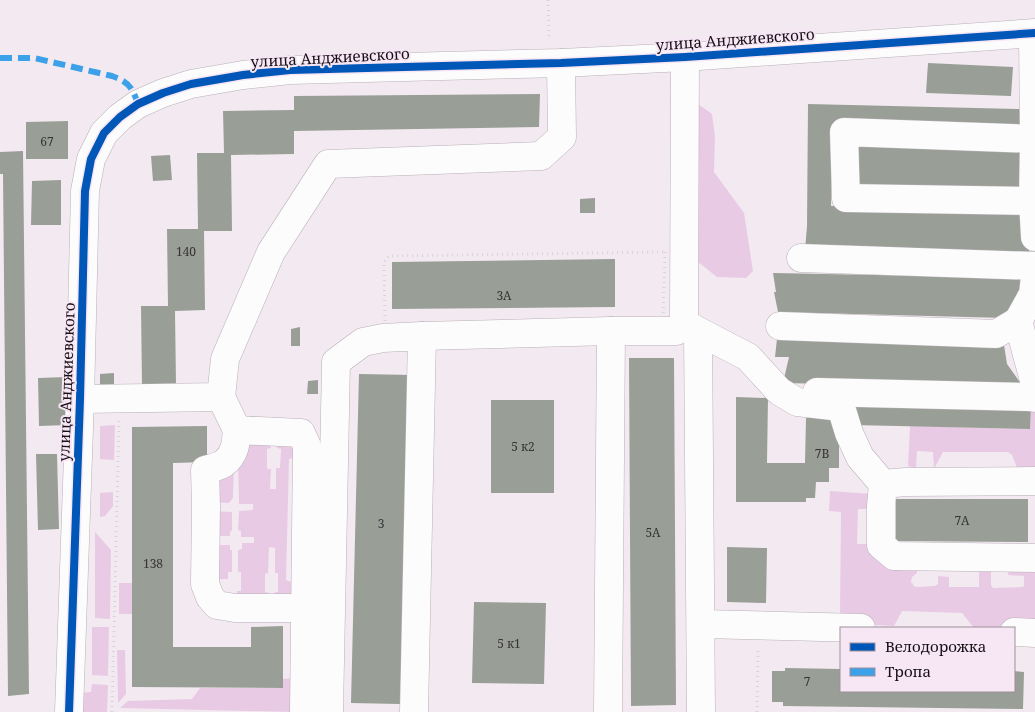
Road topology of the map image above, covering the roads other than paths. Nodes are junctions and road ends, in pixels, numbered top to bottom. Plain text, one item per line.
1 (1034, 33) edge
2 (555, 52) junction
3 (685, 57) junction
4 (1035, 139) edge
5 (1034, 201) edge
6 (1035, 237) edge
7 (801, 258) dead end
8 (1035, 266) edge
9 (1035, 276) edge
10 (1018, 321) junction
11 (682, 325) junction
12 (780, 326) dead end
13 (611, 331) junction
14 (422, 336) junction
15 (1035, 384) edge
16 (779, 391) junction
17 (221, 397) junction
18 (1035, 398) edge
19 (80, 399) junction
20 (237, 430) junction
21 (1035, 482) edge
22 (883, 484) junction
23 (1035, 558) edge
24 (305, 608) junction
25 (701, 624) junction
26 (840, 627) edge
27 (1015, 632) edge
28 (1035, 633) edge
29 (69, 712) edge
30 (304, 712) edge
31 (329, 712) edge
32 (414, 712) edge
33 (608, 712) edge
34 (700, 712) edge

1 - 3 street, улица Анджиевского
1 - 4 street
2 - 3 street, улица Анджиевского
2 - 17 street
2 - 19 street, улица Анджиевского
3 - 11 street
4 - 5 street
4 - 5 street
5 - 6 street
7 - 8 street
9 - 10 street
10 - 12 street
10 - 15 street
11 - 13 street
11 - 16 street
11 - 25 street
13 - 14 street
13 - 33 street
14 - 31 street
14 - 32 street
16 - 18 street
16 - 22 street
17 - 19 street
17 - 20 street
19 - 29 street, улица Анджиевского
20 - 24 street
20 - 24 street
21 - 22 street
22 - 23 street
24 - 30 street
25 - 26 street
25 - 34 street
27 - 28 street

